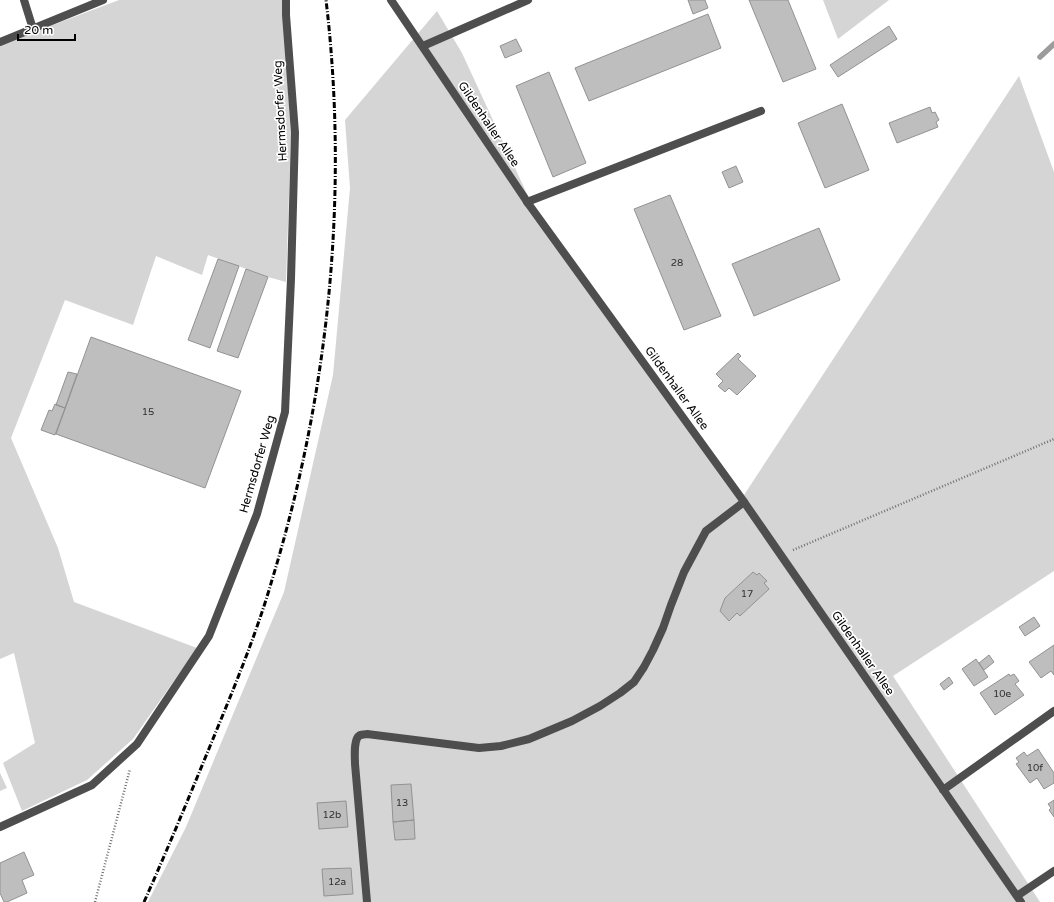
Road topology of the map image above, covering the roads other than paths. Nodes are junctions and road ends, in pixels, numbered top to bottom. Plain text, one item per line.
1 (24, 0) edge
2 (103, 0) edge
3 (286, 0) edge
4 (391, 0) edge
5 (528, 0) edge
6 (33, 29) junction
7 (0, 42) edge
8 (423, 46) junction
9 (761, 111) dead end
10 (527, 202) junction
11 (744, 502) junction
12 (1054, 711) edge
13 (943, 790) junction
14 (0, 827) edge
15 (1054, 871) edge
16 (1019, 899) edge
17 (367, 902) edge

1 - 6 street
2 - 6 street
3 - 14 street, Hermsdorfer Weg
4 - 8 street, Gildenhaller Allee
5 - 8 street
6 - 7 street
8 - 10 street, Gildenhaller Allee
9 - 10 street
10 - 11 street, Gildenhaller Allee
11 - 13 street, Gildenhaller Allee
11 - 17 street
12 - 13 street
13 - 16 street, Gildenhaller Allee
15 - 16 street, Gildenhaller Allee

